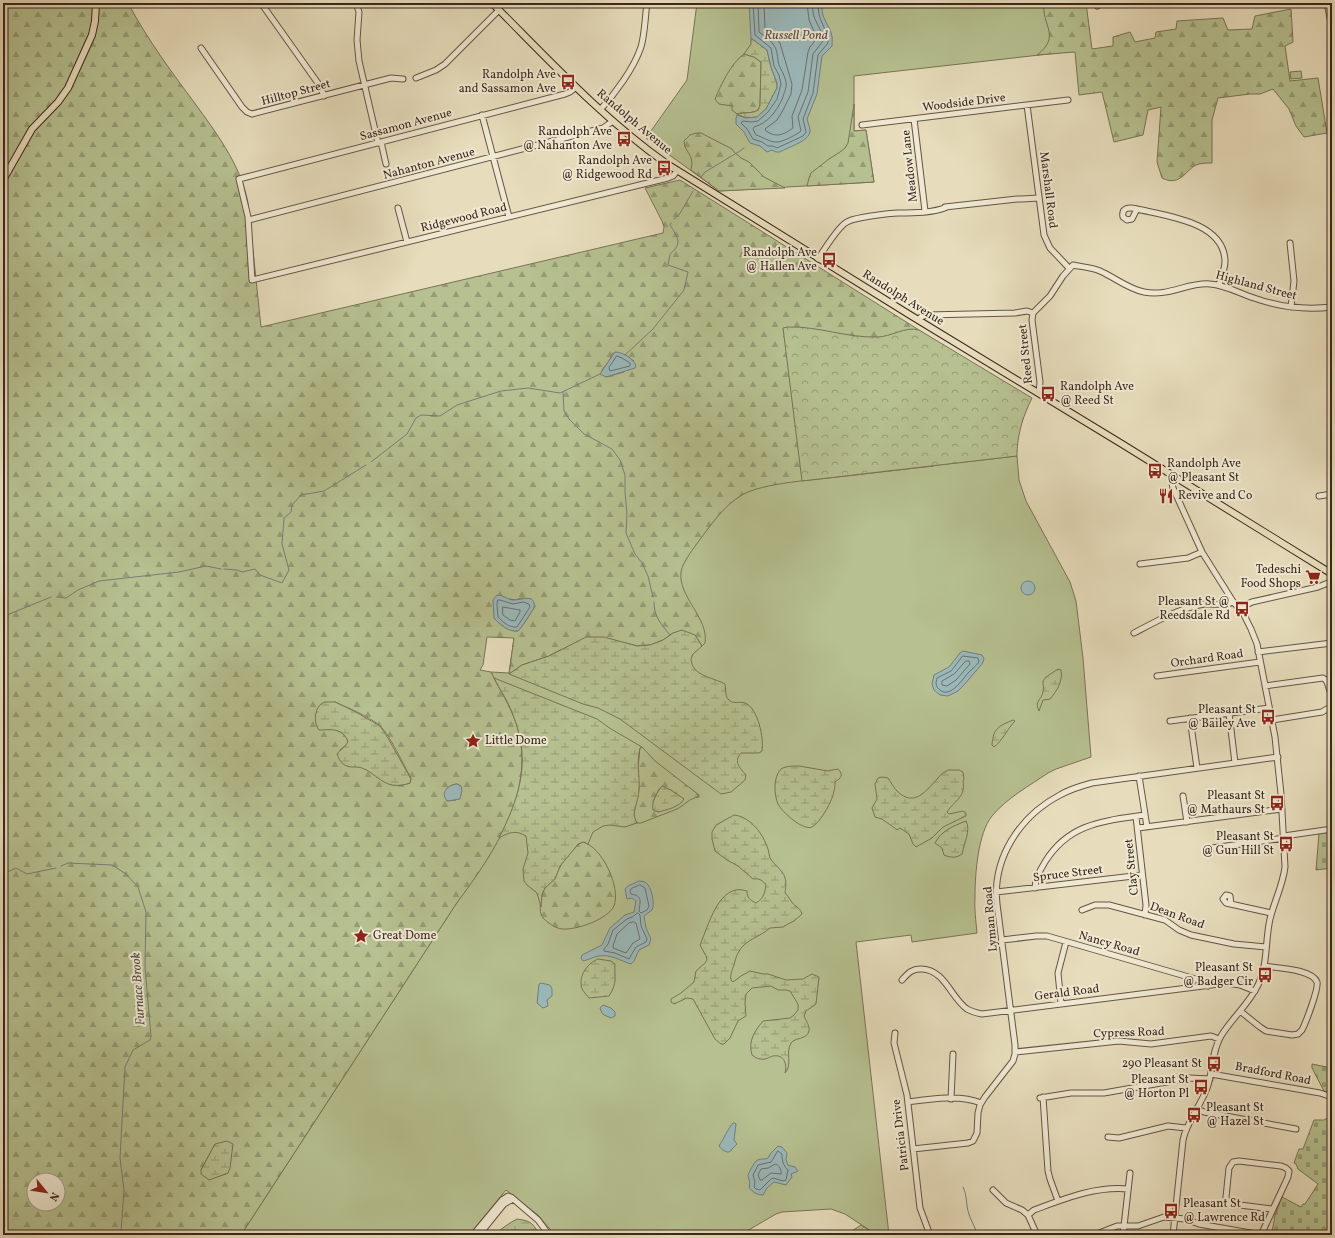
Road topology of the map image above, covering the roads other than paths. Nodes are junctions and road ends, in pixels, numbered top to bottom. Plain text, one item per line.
1 (96, 3) edge
2 (261, 3) edge
3 (356, 3) edge
4 (492, 3) edge
5 (647, 3) edge
6 (1103, 3) edge
7 (1327, 3) edge
8 (1097, 6) dead end
9 (499, 10) junction
10 (1332, 27) edge
11 (201, 48) dead end
12 (416, 78) dead end
13 (403, 79) dead end
14 (364, 85) junction
15 (576, 87) junction
16 (324, 96) junction
17 (1068, 100) dead end
18 (1027, 105) junction
19 (600, 110) junction
20 (482, 115) junction
21 (914, 119) junction
22 (613, 121) junction
23 (862, 125) dead end
24 (379, 142) junction
25 (494, 157) junction
26 (386, 164) dead end
27 (677, 171) junction
28 (3, 180) edge
29 (1039, 196) junction
30 (398, 208) dead end
31 (1137, 209) junction
32 (924, 210) junction
33 (509, 217) junction
34 (249, 220) junction
35 (406, 242) junction
36 (1290, 243) dead end
37 (820, 260) junction
38 (1069, 268) junction
39 (1219, 285) junction
40 (1291, 307) junction
41 (1332, 307) edge
42 (1033, 313) junction
43 (918, 320) junction
44 (1039, 393) junction
45 (1175, 477) junction
46 (1332, 494) edge
47 (1319, 496) dead end
48 (1202, 552) junction
49 (1140, 564) dead end
50 (1332, 574) edge
51 (1332, 579) edge
52 (1233, 602) junction
53 (1244, 609) junction
54 (1134, 633) dead end
55 (1332, 643) edge
56 (1258, 652) junction
57 (1260, 662) junction
58 (1156, 676) dead end
59 (1265, 686) junction
60 (1332, 695) edge
61 (1332, 706) edge
62 (1269, 708) junction
63 (1229, 713) junction
64 (1190, 718) junction
65 (1272, 720) junction
66 (1170, 721) dead end
67 (1278, 757) junction
68 (1235, 763) junction
69 (1197, 768) junction
70 (1139, 776) junction
71 (1183, 796) dead end
72 (1282, 809) junction
73 (1145, 815) junction
74 (1136, 817) junction
75 (1187, 822) junction
76 (1147, 827) junction
77 (1138, 828) junction
78 (1332, 829) edge
79 (1284, 837) junction
80 (1212, 848) dead end
81 (1142, 875) junction
82 (1035, 888) junction
83 (996, 892) junction
84 (1231, 904) dead end
85 (1082, 910) dead end
86 (1272, 913) junction
87 (1145, 915) junction
88 (1002, 940) junction
89 (1066, 942) junction
90 (1266, 947) junction
91 (1264, 966) junction
92 (902, 980) dead end
93 (1208, 986) junction
94 (1255, 992) junction
95 (1061, 1003) junction
96 (1011, 1010) junction
97 (1240, 1011) junction
98 (895, 1033) dead end
99 (1219, 1039) junction
100 (1015, 1052) junction
101 (953, 1054) dead end
102 (1210, 1076) junction
103 (1332, 1097) edge
104 (950, 1098) junction
105 (908, 1102) junction
106 (982, 1103) junction
107 (1196, 1109) junction
108 (1186, 1128) junction
109 (1296, 1129) dead end
110 (1108, 1136) dead end
111 (913, 1149) junction
112 (1130, 1173) dead end
113 (1128, 1189) junction
114 (993, 1190) dead end
115 (513, 1199) junction
116 (1058, 1201) junction
117 (1272, 1209) junction
118 (1028, 1215) junction
119 (1174, 1218) junction
120 (1124, 1226) junction
121 (1242, 1233) edge
122 (473, 1235) edge
123 (479, 1235) edge
124 (549, 1235) edge
125 (930, 1235) edge
126 (1036, 1235) edge
127 (1094, 1235) edge
128 (1123, 1235) edge
129 (1173, 1235) edge
130 (1261, 1235) edge

1 - 28 main road
2 - 16 street
3 - 14 street
4 - 9 main road, Randolph Avenue
5 - 19 street
6 - 8 street
7 - 10 street
9 - 12 street
9 - 15 main road, Randolph Avenue
11 - 16 street, Hilltop Street
13 - 14 street, Hilltop Street
14 - 16 street, Hilltop Street
14 - 24 street
15 - 19 main road, Randolph Avenue
15 - 20 street, Sassamon Avenue
17 - 18 street, Woodside Drive
18 - 21 street, Woodside Drive
18 - 29 street, Marshall Road
19 - 22 main road, Randolph Avenue
20 - 24 street, Sassamon Avenue
20 - 25 street
21 - 23 street, Woodside Drive
21 - 32 street, Meadow Lane
22 - 25 street, Nahanton Avenue
22 - 27 main road, Randolph Avenue
24 - 26 street
24 - 34 street, Sassamon Avenue
25 - 33 street
25 - 34 street, Nahanton Avenue
27 - 33 street, Ridgewood Road
27 - 37 main road, Randolph Avenue
29 - 32 street
29 - 38 street, Marshall Road
30 - 35 street
31 - 31 street
31 - 39 street
32 - 37 street
33 - 35 street, Ridgewood Road
34 - 35 street, Ridgewood Road
36 - 40 street
37 - 43 main road, Randolph Avenue
38 - 39 street, Highland Street
38 - 42 street
39 - 40 street, Highland Street
40 - 41 street, Highland Street
42 - 43 street
42 - 44 street, Reed Street
43 - 44 main road, Randolph Avenue
44 - 45 main road, Randolph Avenue
45 - 48 street
45 - 50 main road, Randolph Avenue
46 - 47 street
48 - 49 street
48 - 52 street
51 - 53 street
52 - 53 street
52 - 54 street
53 - 56 street
55 - 56 street
56 - 57 street
57 - 58 street, Orchard Road
57 - 59 street
59 - 60 street
59 - 62 street
61 - 65 street
62 - 63 street
62 - 65 street
63 - 64 street
63 - 68 street
64 - 66 street
64 - 69 street
65 - 67 street
67 - 68 street, Lyman Road
67 - 72 street
68 - 69 street, Lyman Road
69 - 70 street, Lyman Road
70 - 73 street
70 - 83 street, Lyman Road
71 - 75 street
72 - 75 street
72 - 79 street
73 - 74 street
73 - 76 street
74 - 77 street, Clay Street
74 - 82 street
75 - 76 street
76 - 77 street
77 - 81 street, Clay Street
78 - 79 street
79 - 80 street
79 - 86 street
81 - 82 street, Spruce Street
81 - 87 street, Clay Street
82 - 83 street, Spruce Street
83 - 88 street, Lyman Road
84 - 86 street
85 - 87 street, Dean Road
86 - 90 street
87 - 90 street, Dean Road
88 - 89 street, Nancy Road
88 - 96 street, Lyman Road
89 - 93 street, Nancy Road
89 - 95 street
90 - 91 street
91 - 94 street
91 - 97 street
92 - 96 street, Gerald Road
93 - 94 street, Gerald Road
93 - 95 street, Gerald Road
94 - 97 street
95 - 96 street, Gerald Road
96 - 100 street, Lyman Road
97 - 99 street
98 - 105 street, Patricia Drive
99 - 100 street, Cypress Road
99 - 102 street
100 - 106 street, Lyman Road
101 - 104 street
102 - 103 street, Bradford Road
102 - 107 street
102 - 116 street, Bradford Road
104 - 105 street
104 - 106 street
105 - 111 street, Patricia Drive
106 - 111 street, Lyman Road
107 - 108 street
107 - 109 street
108 - 110 street
108 - 119 street
111 - 125 street, Patricia Drive
112 - 113 street
113 - 116 street
113 - 120 street
114 - 118 street
115 - 122 street
115 - 123 street
115 - 124 street
116 - 118 street
117 - 117 street
117 - 130 street
118 - 126 street
119 - 120 street
119 - 121 street
119 - 129 street
120 - 127 street
120 - 128 street
121 - 130 street

